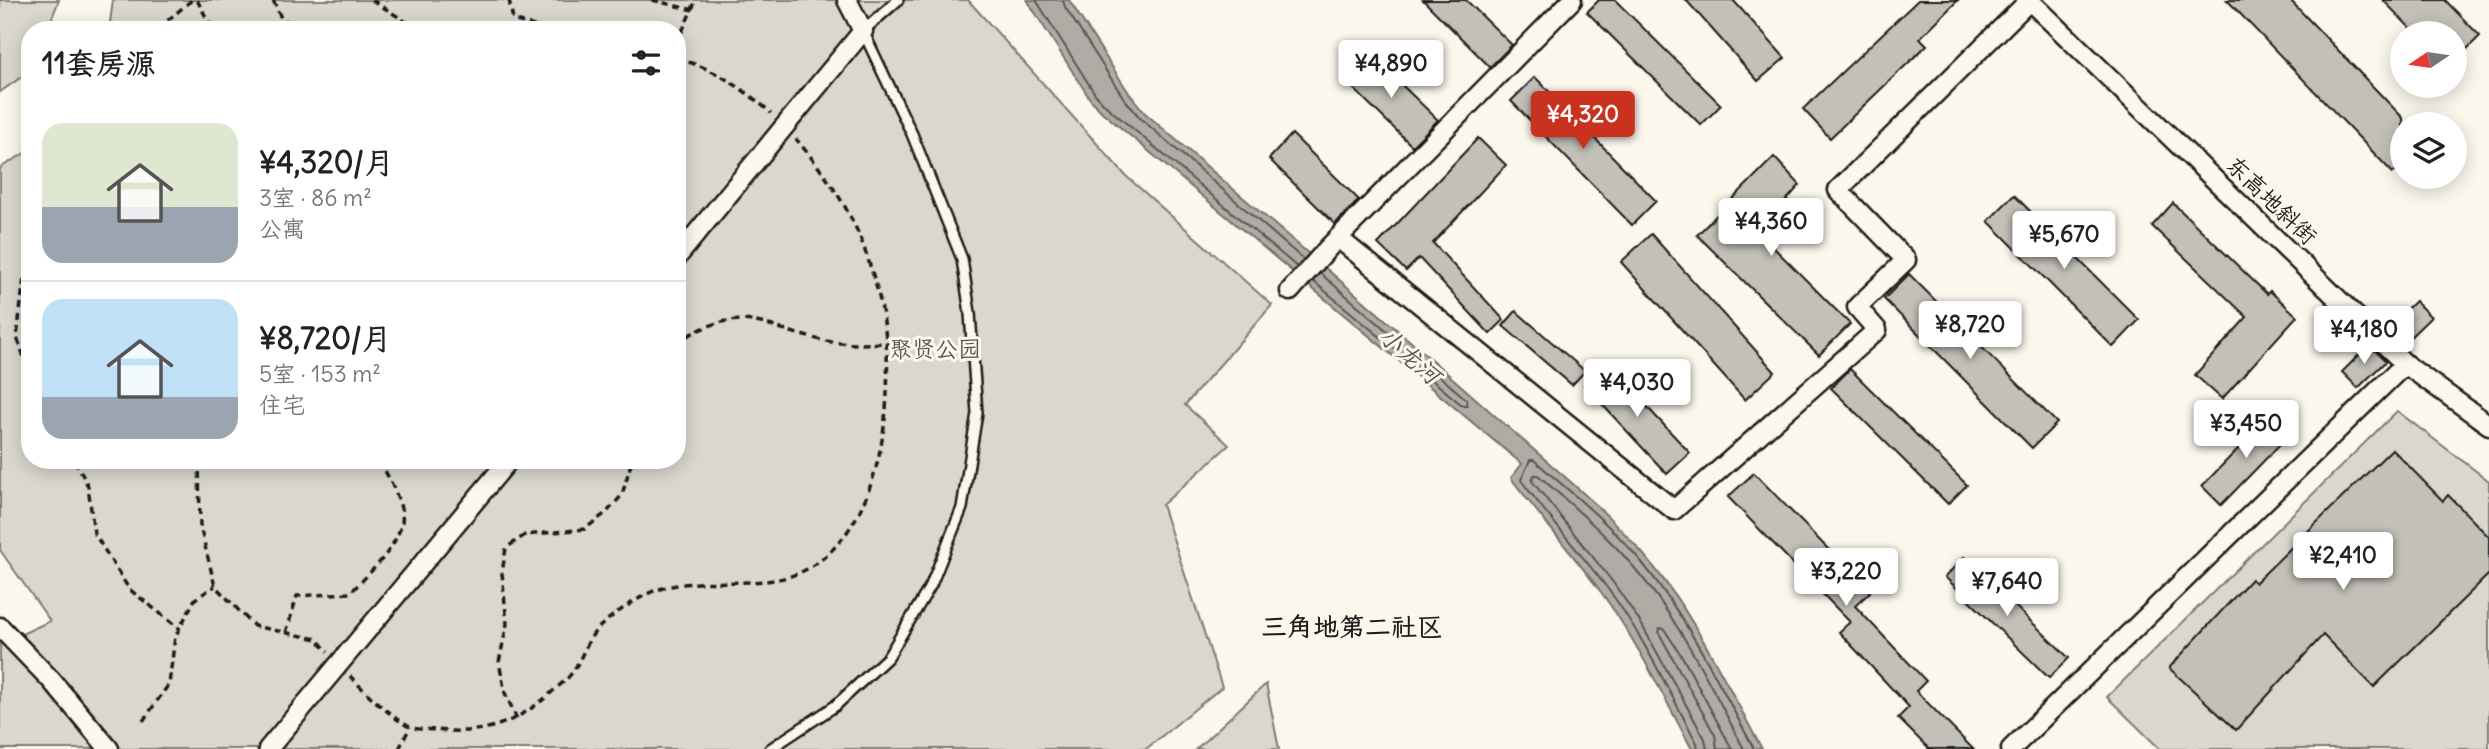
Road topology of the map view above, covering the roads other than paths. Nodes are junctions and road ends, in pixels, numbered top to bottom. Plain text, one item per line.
1 (847, 0) edge
2 (898, 0) edge
3 (1572, 0) edge
4 (2030, 0) edge
5 (863, 31) junction
6 (1334, 242) junction
7 (686, 246) edge
8 (1290, 291) dead end
9 (2405, 364) junction
10 (2489, 425) edge
11 (502, 469) edge
12 (0, 627) edge
13 (109, 749) edge
14 (268, 749) edge
15 (770, 749) edge
16 (2011, 749) edge

1 - 5 street
2 - 5 lane
3 - 6 street
4 - 6 street
4 - 9 street, 东高地斜街
5 - 7 street
5 - 15 lane
6 - 8 street
9 - 10 street, 东高地斜街
9 - 16 street
11 - 14 street
12 - 13 street

